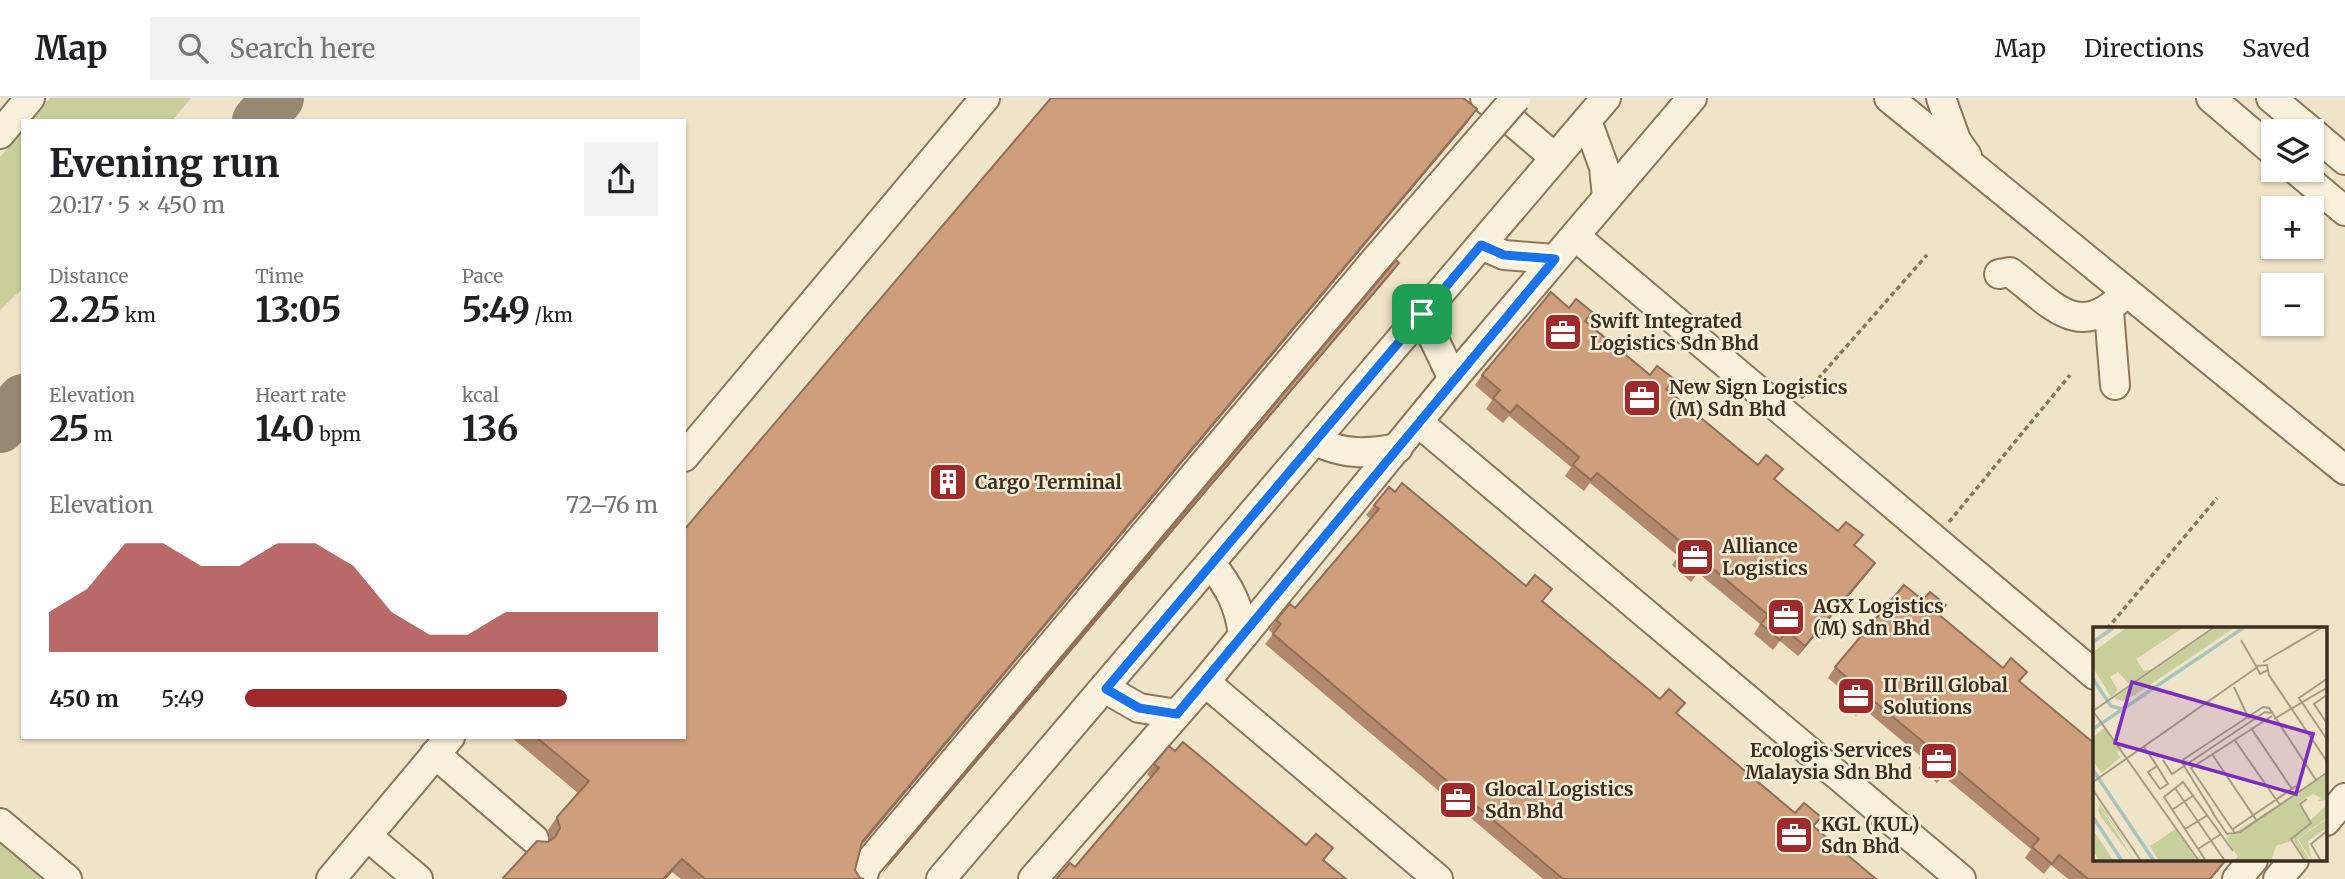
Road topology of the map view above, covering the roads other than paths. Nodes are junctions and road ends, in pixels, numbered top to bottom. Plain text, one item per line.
1 (30, 98) edge
2 (985, 98) edge
3 (1485, 98) edge
4 (1516, 98) edge
5 (1606, 98) edge
6 (1692, 98) edge
7 (1889, 98) edge
8 (1941, 98) edge
9 (2211, 98) edge
10 (2271, 98) edge
11 (2296, 119) edge
12 (1587, 121) junction
13 (0, 134) edge
14 (2261, 141) edge
15 (2324, 143) edge
16 (1555, 158) junction
17 (2345, 160) edge
18 (1979, 171) junction
19 (2310, 182) edge
20 (1607, 197) junction
21 (2345, 211) edge
22 (1575, 236) junction
23 (1481, 245) junction
24 (1555, 259) junction
25 (1999, 274) dead end
26 (2117, 302) junction
27 (1422, 314) junction
28 (1452, 379) junction
29 (2115, 385) dead end
30 (1419, 423) junction
31 (1315, 441) junction
32 (1398, 448) junction
33 (686, 455) edge
34 (2345, 470) edge
35 (1211, 564) junction
36 (1243, 636) junction
37 (2093, 673) edge
38 (1205, 682) junction
39 (1106, 689) junction
40 (1177, 714) junction
41 (443, 746) edge
42 (2345, 798) edge
43 (2328, 819) edge
44 (0, 823) edge
45 (367, 836) junction
46 (534, 839) dead end
47 (2251, 862) edge
48 (2292, 862) edge
49 (67, 879) edge
50 (331, 879) edge
51 (418, 879) edge
52 (862, 879) edge
53 (941, 879) edge
54 (1033, 879) edge
55 (1438, 879) edge
56 (1961, 879) edge
57 (2237, 879) edge
58 (2277, 879) edge

1 - 13 street
2 - 33 street
3 - 16 street
4 - 52 street, bridge
5 - 12 street
6 - 20 street
7 - 18 street
8 - 18 street
9 - 14 street
10 - 11 street
12 - 16 street
12 - 20 street
15 - 17 street
16 - 23 street
18 - 26 street
19 - 21 street
20 - 22 street
22 - 24 street
22 - 37 street
23 - 24 street
23 - 27 street
24 - 28 street
25 - 26 street
26 - 29 street
26 - 34 street
27 - 28 street
27 - 31 street
28 - 30 street
30 - 32 street
30 - 56 street
31 - 32 street
31 - 35 street
32 - 36 street
35 - 36 street
35 - 39 street
36 - 38 street
38 - 40 street
38 - 55 street
39 - 40 street
39 - 53 street
40 - 54 street
41 - 45 street
41 - 46 street
42 - 43 street
44 - 49 street
45 - 50 street
45 - 51 street
47 - 57 street
48 - 58 street

